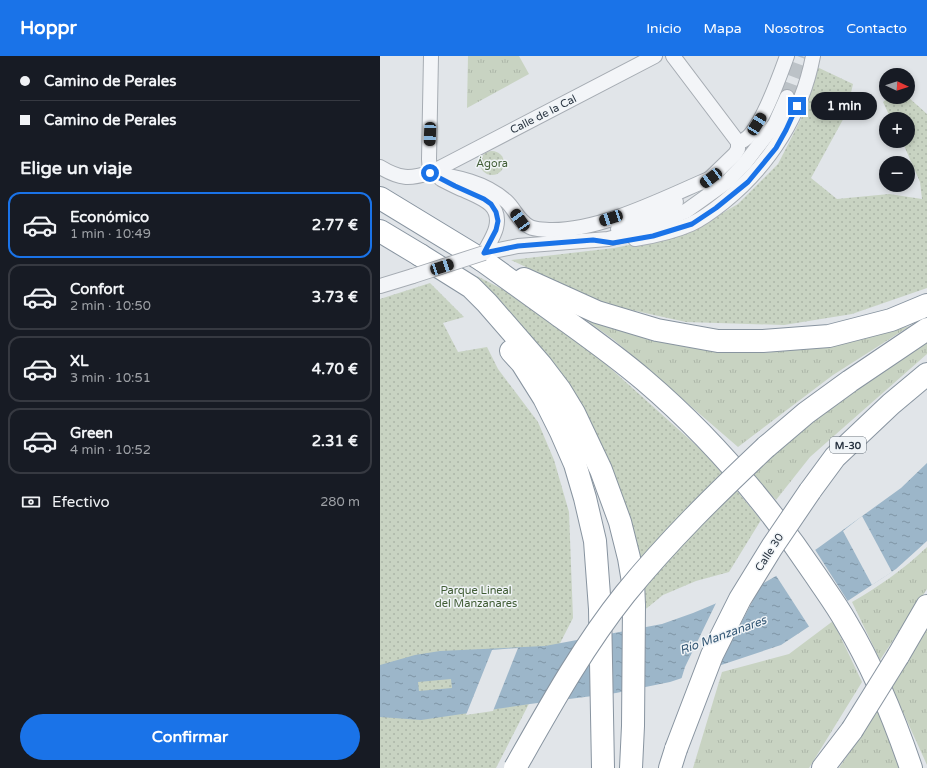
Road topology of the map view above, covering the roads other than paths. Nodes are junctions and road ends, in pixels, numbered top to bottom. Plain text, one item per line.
1 (431, 56) edge
2 (656, 56) edge
3 (787, 56) edge
4 (813, 56) edge
5 (677, 58) edge
6 (787, 97) tunnel mouth
7 (738, 142) junction
8 (380, 167) edge
9 (430, 173) junction
10 (711, 178) junction
11 (380, 198) edge
12 (380, 231) edge
13 (593, 240) junction
14 (420, 255) junction
15 (483, 257) junction
16 (380, 286) edge
17 (927, 305) edge
18 (927, 329) edge
19 (927, 374) edge
20 (927, 606) edge
21 (673, 759) edge
22 (514, 768) edge
23 (603, 768) edge
24 (631, 768) edge
25 (823, 768) edge
26 (911, 768) edge

1 - 9 street
2 - 9 street, Calle de la Cal
3 - 7 street
4 - 13 street
5 - 7 street
6 - 13 street
7 - 10 street
8 - 9 street
9 - 10 street
9 - 15 street
10 - 13 street
11 - 15 highway
12 - 14 highway
13 - 15 street
14 - 23 highway, bridge
14 - 24 highway
15 - 16 street, bridge
15 - 17 highway
15 - 26 highway
18 - 22 highway, bridge
19 - 21 highway, Calle 30 / M-30, bridge
20 - 25 highway, bridge

